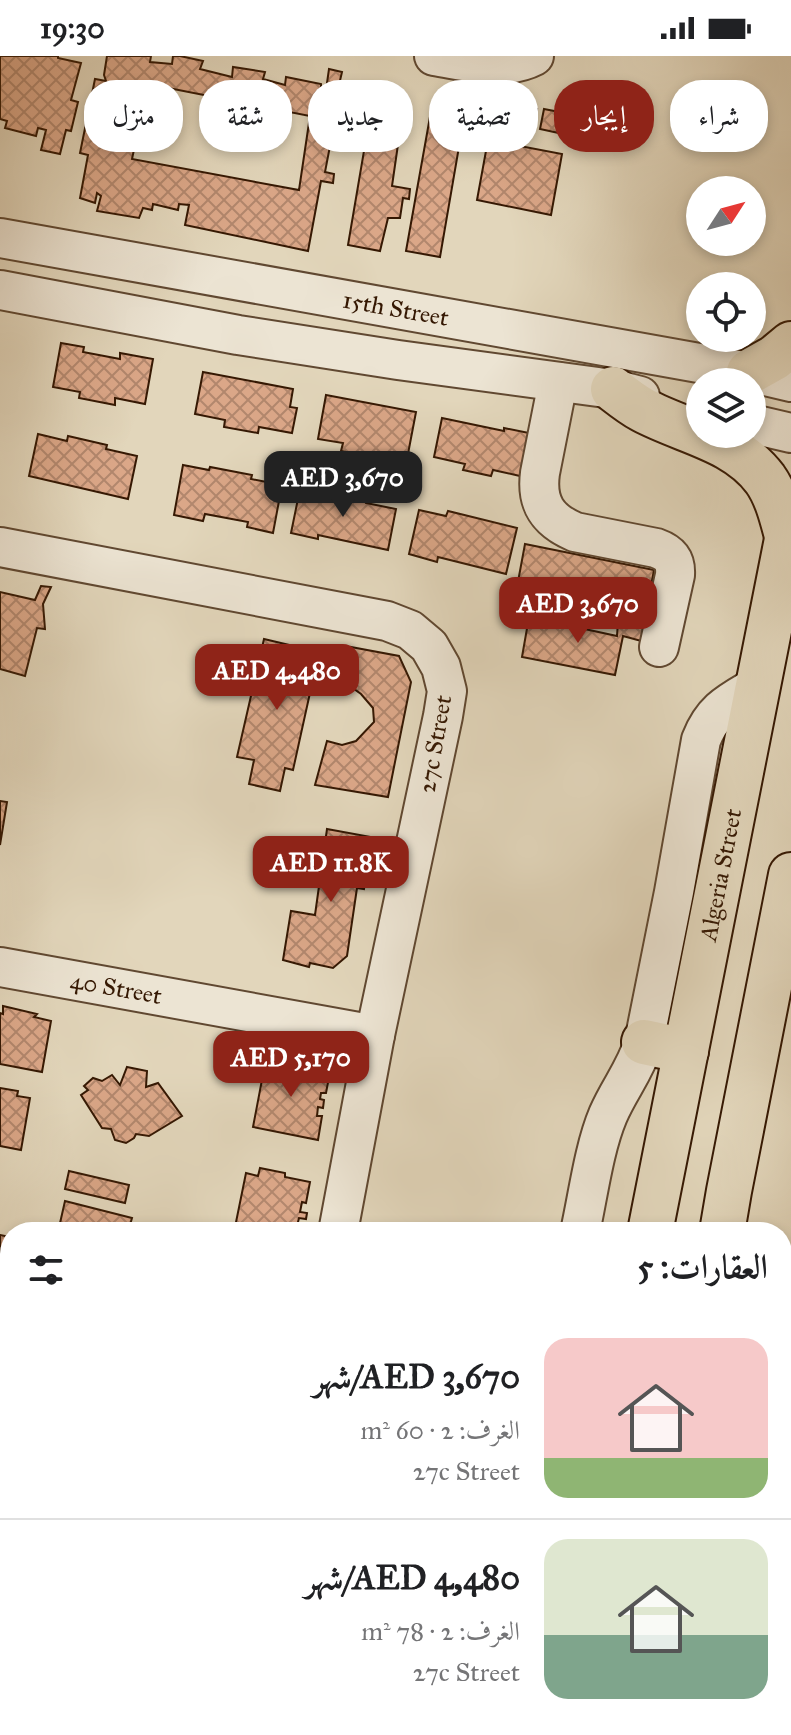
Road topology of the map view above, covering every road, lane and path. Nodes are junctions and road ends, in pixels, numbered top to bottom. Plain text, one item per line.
1 (434, 56) edge
2 (534, 56) edge
3 (0, 238) edge
4 (0, 290) edge
5 (791, 344) edge
6 (727, 368) edge
7 (756, 368) edge
8 (766, 376) edge
9 (558, 382) junction
10 (791, 382) edge
11 (613, 389) junction
12 (686, 407) edge
13 (766, 427) edge
14 (791, 433) edge
15 (789, 528) edge
16 (0, 547) edge
17 (659, 647) dead end
18 (757, 686) junction
19 (791, 875) edge
20 (0, 967) edge
21 (375, 1035) junction
22 (644, 1042) junction
23 (686, 1051) junction
24 (340, 1222) edge
25 (582, 1222) edge
26 (652, 1222) edge
27 (724, 1222) edge

1 - 2 street
3 - 6 street, 15th Street
4 - 9 street, 15th Street
5 - 7 main road
8 - 10 street, 15th Street
9 - 11 street, 15th Street
9 - 17 street
11 - 12 street, 15th Street
11 - 15 main road
13 - 14 street
15 - 18 main road, Algeria Street
16 - 21 street, 27c Street
18 - 22 street
18 - 23 main road, Algeria Street
19 - 27 main road
20 - 21 street, 40 Street
21 - 24 street, 27c Street
22 - 23 main road
22 - 25 street
23 - 26 main road, Algeria Street

